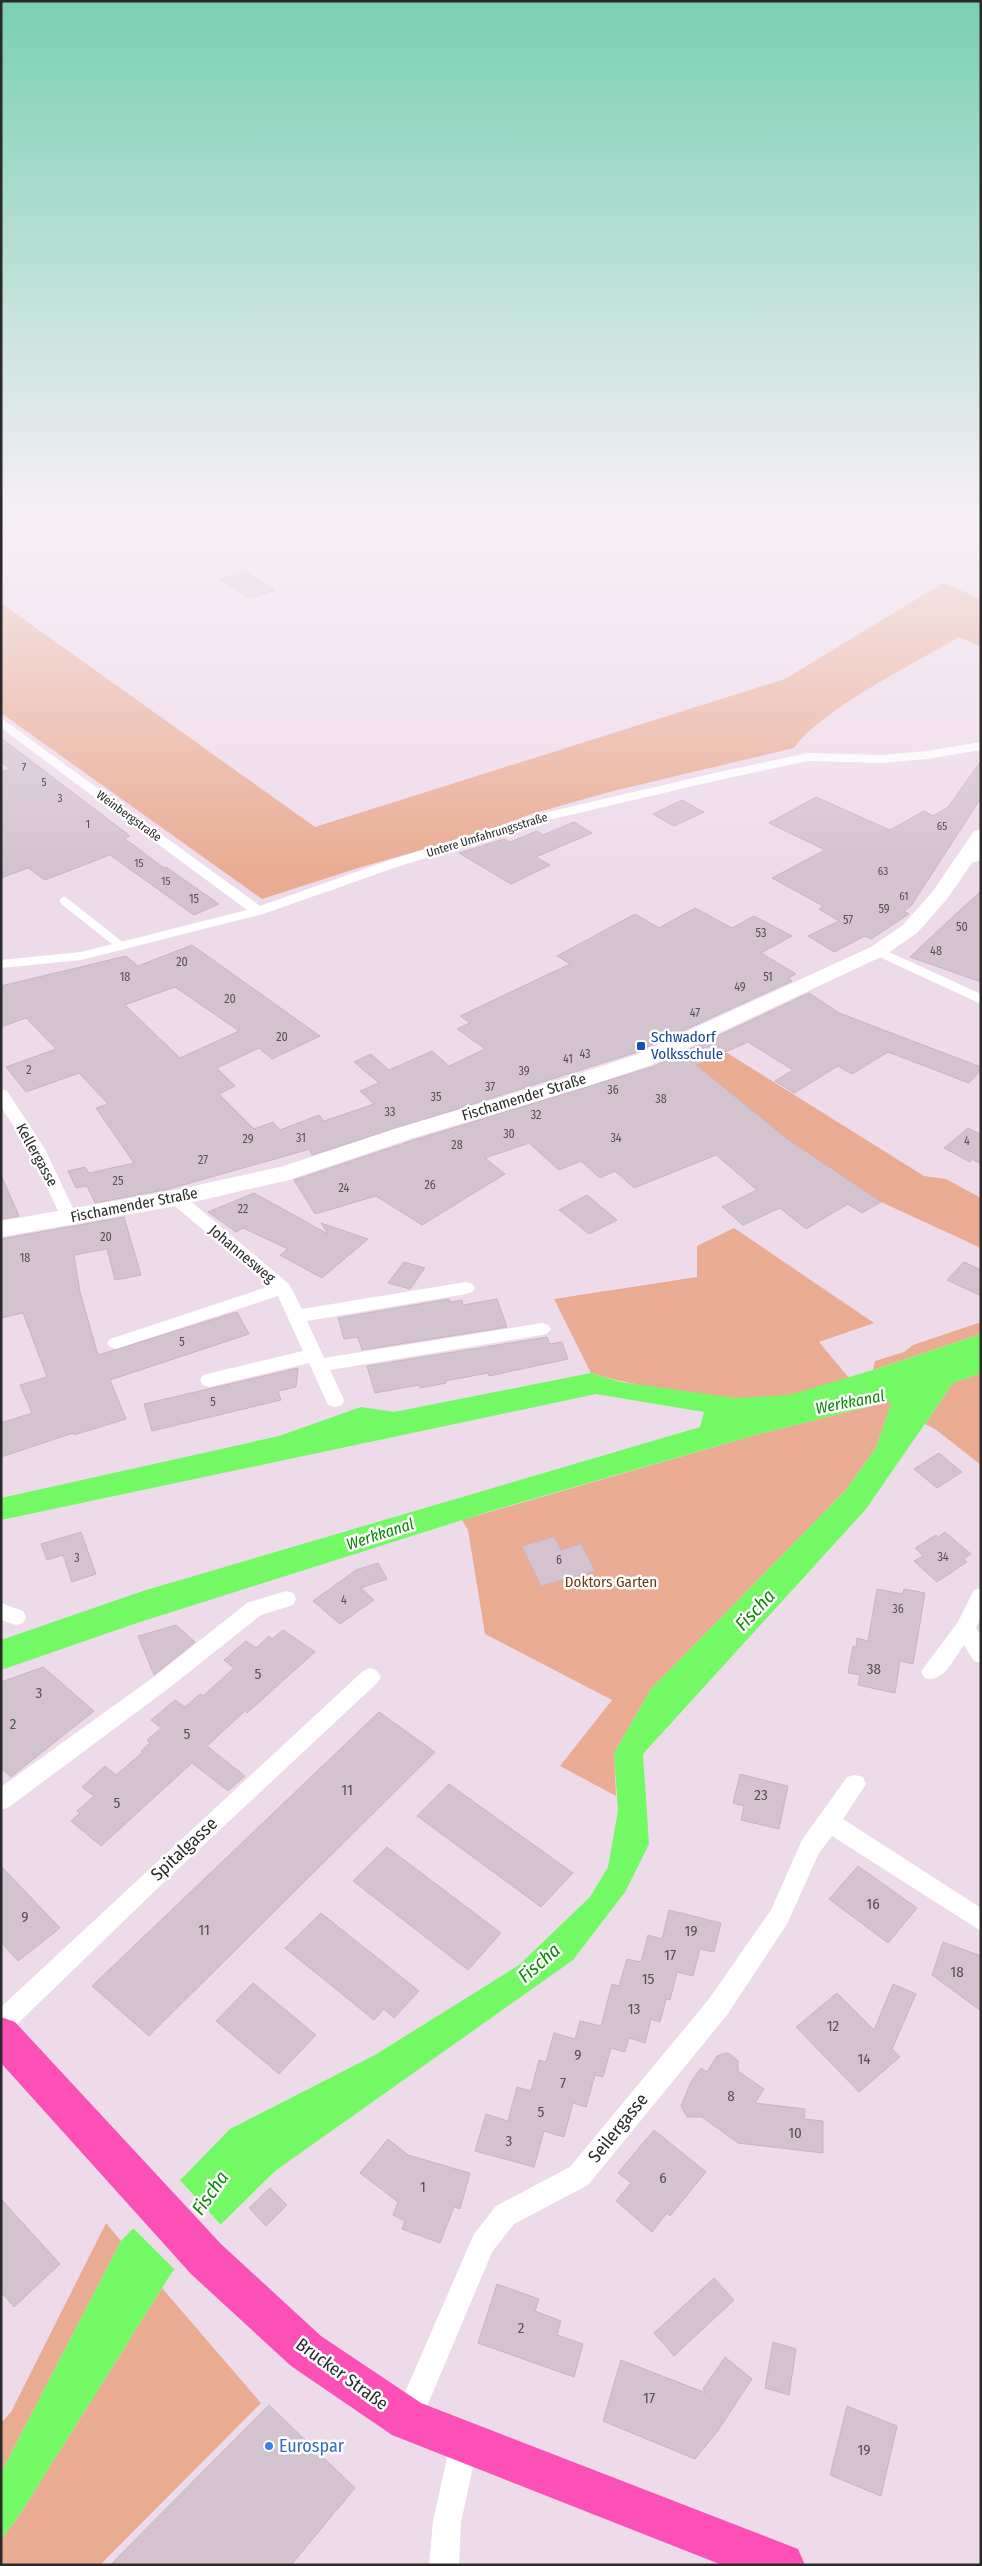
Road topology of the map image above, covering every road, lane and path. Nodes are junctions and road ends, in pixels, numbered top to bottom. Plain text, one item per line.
1 (1, 722) edge
2 (981, 746) edge
3 (981, 835) edge
4 (972, 859) edge
5 (64, 901) dead end
6 (258, 911) junction
7 (121, 946) junction
8 (878, 950) junction
9 (1, 964) edge
10 (981, 1000) edge
11 (1, 1094) edge
12 (176, 1198) junction
13 (69, 1217) junction
14 (1, 1229) edge
15 (283, 1288) junction
16 (466, 1288) dead end
17 (297, 1316) junction
18 (542, 1329) dead end
19 (116, 1343) dead end
20 (318, 1360) junction
21 (209, 1380) dead end
22 (336, 1400) dead end
23 (981, 1596) edge
24 (286, 1599) dead end
25 (965, 1628) junction
26 (981, 1655) edge
27 (932, 1672) dead end
28 (370, 1677) dead end
29 (855, 1784) dead end
30 (1, 1800) edge
31 (829, 1822) junction
32 (981, 1921) edge
33 (1, 2023) edge
34 (1, 2035) edge
35 (407, 2420) junction
36 (464, 2444) junction
37 (444, 2565) edge
38 (782, 2565) edge

1 - 6 street, Weinbergstraße
2 - 6 street, Untere Umfahrungsstraße
3 - 4 main road, Fischamender Straße
4 - 8 main road, Fischamender Straße
5 - 7 lane
6 - 7 street, Untere Umfahrungsstraße
7 - 9 street, Untere Umfahrungsstraße
8 - 10 street
8 - 12 main road, Fischamender Straße
11 - 13 street, Kellergasse
12 - 13 main road, Fischamender Straße
12 - 15 street, Johannesweg
13 - 14 main road, Fischamender Straße
15 - 17 street, Johannesweg
15 - 19 street
16 - 17 street
17 - 20 street, Johannesweg
18 - 20 street
20 - 21 street
20 - 22 street, Johannesweg
23 - 25 street
24 - 30 street
25 - 26 street
25 - 27 street
28 - 33 street, Spitalgasse
29 - 31 street, Seilergasse
31 - 32 street
31 - 35 street, Seilergasse
34 - 35 main road, Brucker Straße
35 - 36 main road, Brucker Straße
36 - 37 street
36 - 38 main road, Brucker Straße

